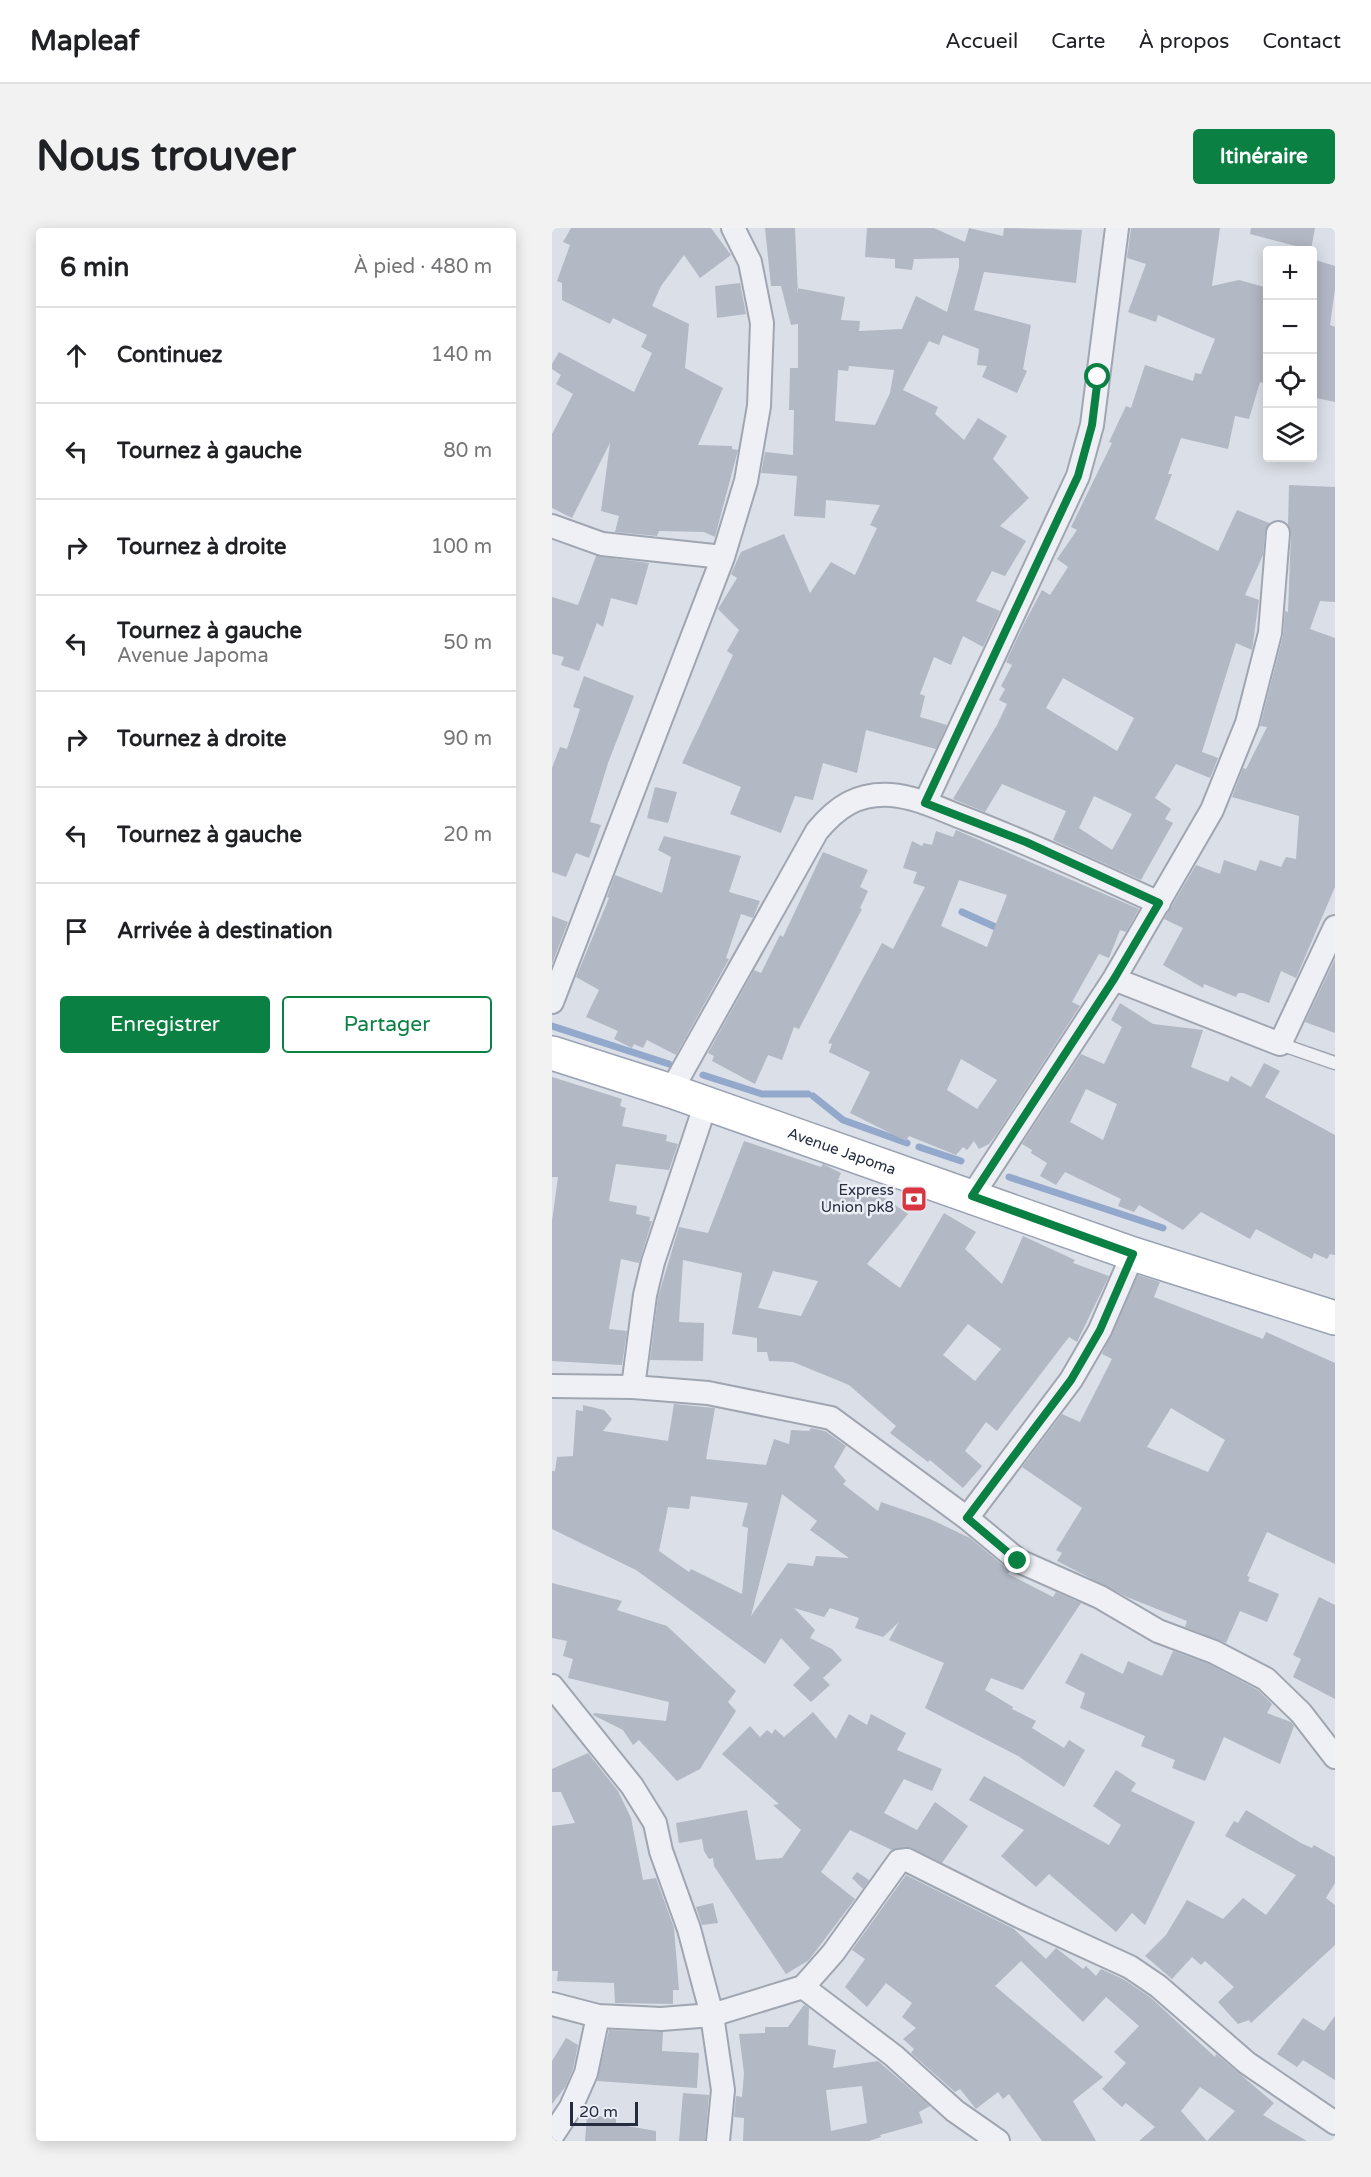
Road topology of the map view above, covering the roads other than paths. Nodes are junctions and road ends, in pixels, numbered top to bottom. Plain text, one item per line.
1 (733, 228) edge
2 (1117, 228) edge
3 (552, 526) edge
4 (1278, 534) dead end
5 (723, 557) junction
6 (925, 803) junction
7 (1159, 903) junction
8 (1335, 927) edge
9 (1114, 979) junction
10 (552, 1002) edge
11 (1280, 1044) junction
12 (552, 1053) edge
13 (1335, 1063) edge
14 (671, 1091) junction
15 (706, 1103) junction
16 (972, 1196) junction
17 (1133, 1254) junction
18 (1335, 1318) edge
19 (552, 1386) edge
20 (633, 1387) junction
21 (967, 1518) junction
22 (552, 1686) edge
23 (1335, 1756) edge
24 (803, 1987) junction
25 (555, 2010) edge
26 (712, 2015) junction
27 (598, 2016) junction
28 (1335, 2123) edge
29 (552, 2136) edge
30 (718, 2141) edge
31 (998, 2141) edge

1 - 5 street
2 - 6 street
3 - 5 street
4 - 7 street
5 - 10 street
6 - 7 street
6 - 14 street
7 - 9 street
8 - 11 street
9 - 11 street
9 - 16 street
11 - 13 lane
12 - 14 main road, Avenue Japoma
14 - 15 main road, Avenue Japoma
15 - 16 main road, Avenue Japoma
15 - 20 street
16 - 17 main road, Avenue Japoma
17 - 18 main road, Avenue Japoma
17 - 21 street
19 - 20 street
20 - 21 street
21 - 23 street
22 - 26 street
24 - 26 street
24 - 28 street
24 - 31 street
25 - 27 street
26 - 27 street
26 - 30 street
27 - 29 street

